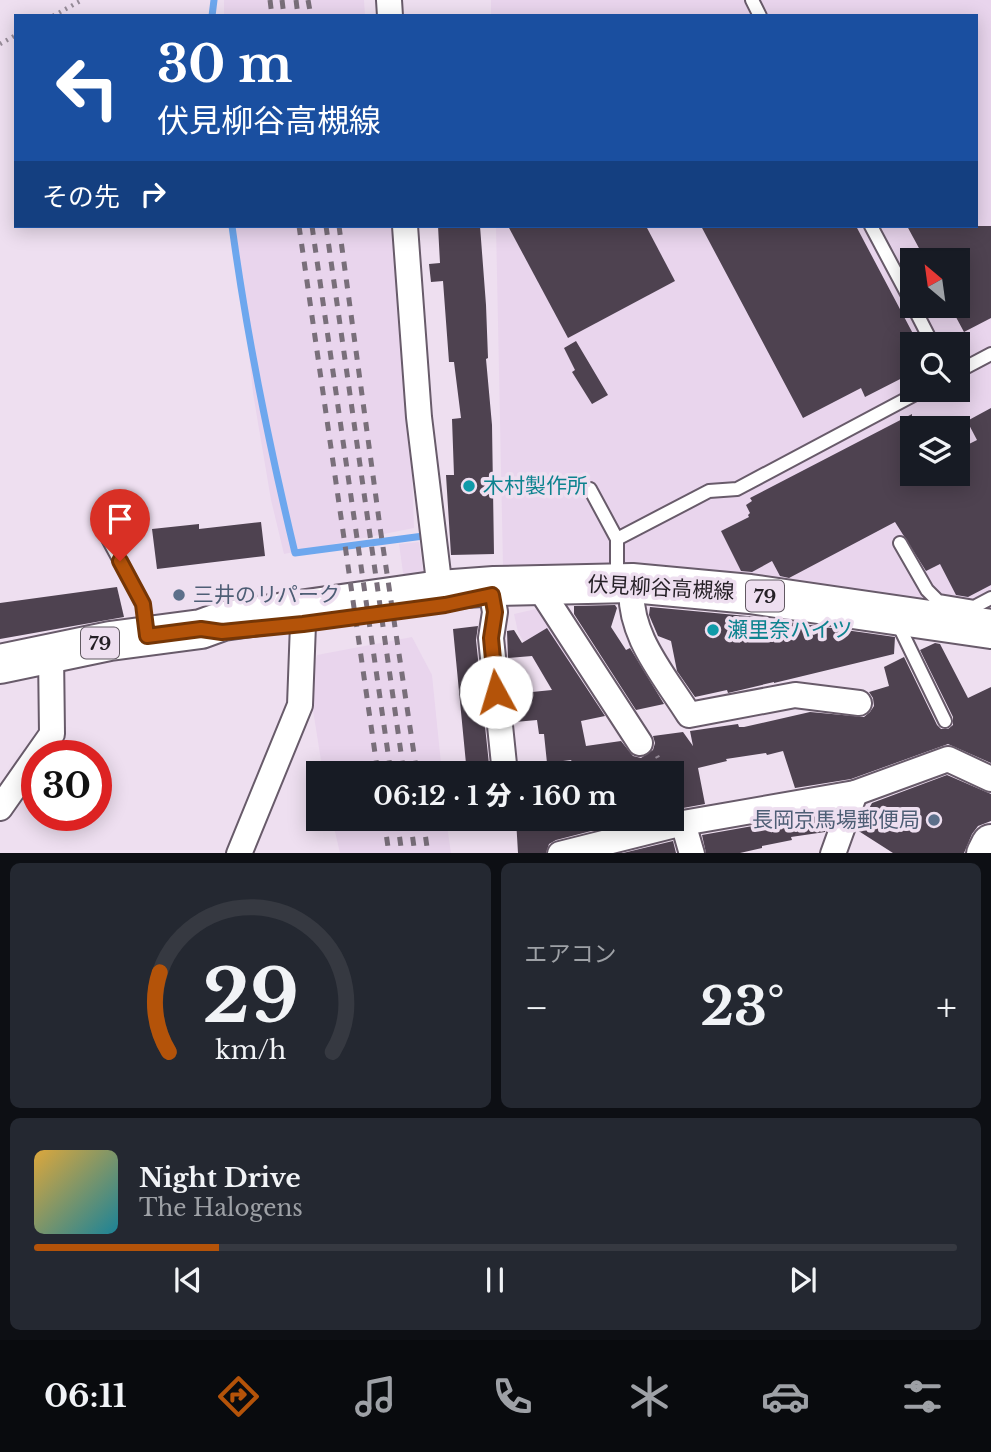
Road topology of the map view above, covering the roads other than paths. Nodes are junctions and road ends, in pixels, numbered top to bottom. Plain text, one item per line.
1 (405, 228) edge
2 (872, 228) edge
3 (900, 282) edge
4 (991, 354) edge
5 (970, 365) edge
6 (900, 402) edge
7 (590, 489) dead end
8 (108, 539) dead end
9 (617, 539) junction
10 (900, 543) dead end
11 (624, 583) junction
12 (538, 586) junction
13 (440, 590) junction
14 (492, 595) junction
15 (991, 598) edge
16 (894, 616) junction
17 (303, 624) junction
18 (201, 629) junction
19 (991, 629) edge
20 (147, 636) junction
21 (51, 653) junction
22 (0, 664) edge
23 (859, 703) dead end
24 (945, 721) dead end
25 (640, 743) dead end
26 (504, 761) edge
27 (991, 779) edge
28 (855, 793) junction
29 (0, 808) edge
30 (684, 823) edge
31 (684, 826) edge
32 (650, 831) edge
33 (239, 853) edge
34 (560, 853) edge
35 (692, 853) edge
36 (832, 853) edge

1 - 13 street
2 - 3 lane
4 - 5 lane
6 - 9 lane
7 - 9 lane
8 - 20 lane
9 - 11 lane
10 - 15 lane
11 - 12 main road, 伏見柳谷高槻線 / 79
11 - 16 main road, 伏見柳谷高槻線 / 79
11 - 23 street
12 - 13 main road, 伏見柳谷高槻線 / 79
12 - 14 main road, 伏見柳谷高槻線 / 79
12 - 25 street
13 - 18 main road, 伏見柳谷高槻線 / 79
14 - 17 main road, 伏見柳谷高槻線 / 79
14 - 26 street
16 - 19 main road, 伏見柳谷高槻線 / 79
16 - 24 lane
17 - 18 main road, 伏見柳谷高槻線 / 79
17 - 33 street
18 - 20 main road, 伏見柳谷高槻線 / 79
20 - 21 main road, 伏見柳谷高槻線 / 79
21 - 22 main road, 伏見柳谷高槻線 / 79
21 - 29 street
27 - 28 street
28 - 30 street
28 - 36 street
31 - 35 street
32 - 34 street

